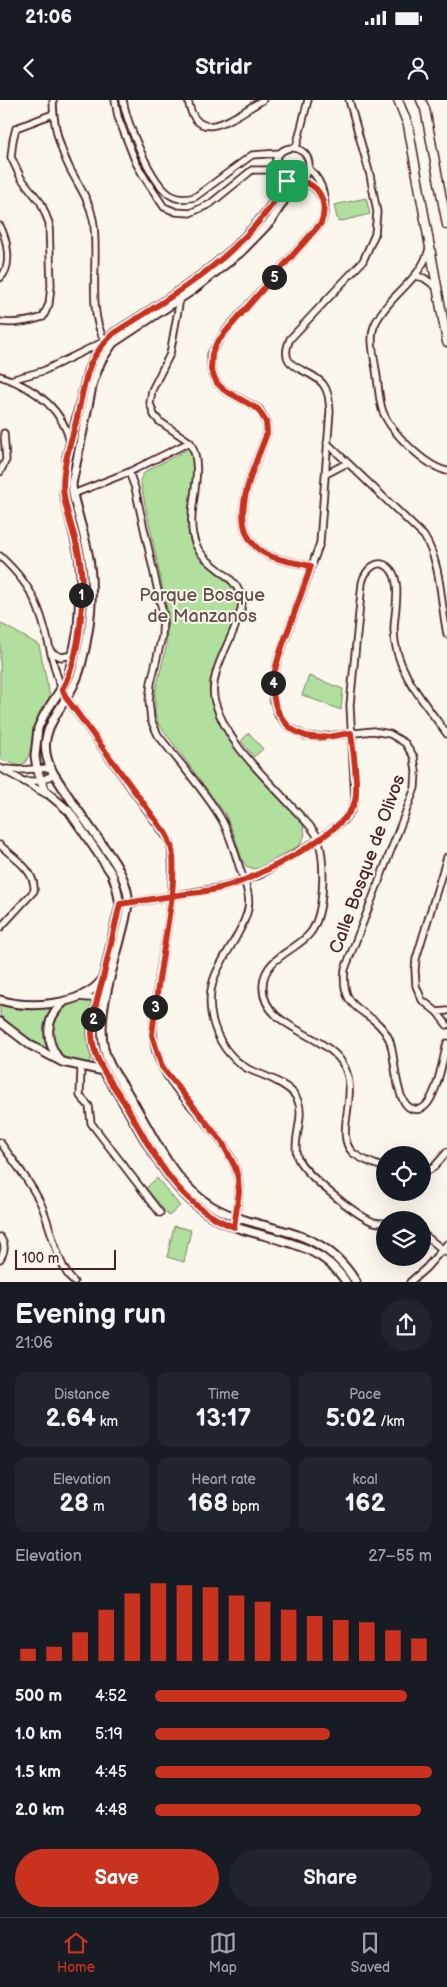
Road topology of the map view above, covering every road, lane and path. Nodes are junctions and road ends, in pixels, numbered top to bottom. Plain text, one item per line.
1 (53, 100) edge
2 (115, 100) edge
3 (123, 100) edge
4 (188, 100) edge
5 (263, 100) edge
6 (308, 100) edge
7 (349, 100) edge
8 (398, 100) edge
9 (421, 100) edge
10 (53, 114) junction
11 (296, 148) junction
12 (280, 153) junction
13 (309, 169) junction
14 (275, 170) junction
15 (292, 183) junction
16 (443, 189) edge
17 (324, 206) junction
18 (447, 220) edge
19 (0, 226) edge
20 (429, 248) junction
21 (416, 276) junction
22 (0, 278) edge
23 (438, 288) junction
24 (447, 290) edge
25 (180, 299) junction
26 (445, 312) edge
27 (0, 322) edge
28 (105, 341) junction
29 (447, 342) edge
30 (92, 372) junction
31 (0, 376) edge
32 (10, 380) junction
33 (4, 433) dead end
34 (190, 442) junction
35 (327, 443) junction
36 (70, 444) junction
37 (347, 463) junction
38 (447, 471) edge
39 (0, 472) edge
40 (129, 472) junction
41 (326, 474) junction
42 (72, 494) junction
43 (0, 556) edge
44 (311, 566) junction
45 (447, 634) edge
46 (51, 652) junction
47 (74, 655) junction
48 (62, 689) junction
49 (67, 699) junction
50 (351, 733) junction
51 (447, 734) edge
52 (1, 768) edge
53 (36, 769) junction
54 (52, 771) junction
55 (21, 780) junction
56 (40, 781) junction
57 (48, 795) junction
58 (319, 839) junction
59 (0, 845) edge
60 (447, 856) edge
61 (244, 881) junction
62 (172, 896) junction
63 (120, 904) junction
64 (128, 904) junction
65 (0, 928) edge
66 (103, 978) junction
67 (77, 997) junction
68 (98, 999) junction
69 (106, 999) junction
70 (0, 1000) edge
71 (68, 1000) junction
72 (447, 1011) edge
73 (437, 1012) junction
74 (0, 1022) edge
75 (447, 1025) edge
76 (447, 1043) edge
77 (62, 1062) junction
78 (81, 1068) junction
79 (104, 1071) junction
80 (0, 1142) edge
81 (447, 1152) edge
82 (376, 1164) edge
83 (431, 1169) edge
84 (160, 1213) dead end
85 (235, 1217) junction
86 (376, 1222) edge
87 (234, 1227) junction
88 (0, 1237) edge
89 (431, 1240) edge
90 (447, 1244) edge
91 (445, 1252) edge
92 (0, 1259) edge
93 (74, 1282) edge
94 (346, 1282) edge
95 (356, 1282) edge
96 (410, 1282) edge

1 - 10 street
2 - 14 street
3 - 12 street
4 - 5 street
6 - 11 street
7 - 35 street, Calle Bosque de Olivos
8 - 20 main road
9 - 16 main road
10 - 27 street
10 - 28 street
11 - 12 street
11 - 13 street
12 - 14 street
13 - 15 street
13 - 17 street
14 - 15 street
15 - 17 street
15 - 25 street
15 - 28 street
16 - 18 main road
17 - 44 street
19 - 22 street
20 - 21 street
20 - 23 main road
21 - 23 street
21 - 38 street
23 - 24 main road
23 - 26 main road
25 - 30 street
25 - 34 street
26 - 29 main road
28 - 30 street
28 - 32 street
30 - 36 street
30 - 42 street
31 - 32 street
32 - 36 street
33 - 39 street
34 - 40 street
34 - 58 street
35 - 37 street
35 - 41 street, Calle Bosque de Olivos
36 - 47 street
37 - 41 street
37 - 45 street
40 - 42 street
40 - 61 street
41 - 44 street, Calle Bosque de Olivos
42 - 49 street
43 - 46 street
44 - 50 street, Calle Bosque de Olivos
46 - 47 street
46 - 48 street
47 - 48 street
48 - 49 street
48 - 53 street
49 - 54 street
49 - 62 street
50 - 51 street
50 - 58 street
50 - 76 street, Calle Bosque de Olivos
52 - 53 street
52 - 55 street
53 - 54 street
53 - 56 street
54 - 56 street
54 - 64 street
55 - 56 street
55 - 57 street
56 - 57 street
57 - 63 street
58 - 61 street
58 - 82 street
59 - 65 street
60 - 73 street
61 - 62 street
61 - 86 street
62 - 64 street
62 - 85 street
63 - 64 street
63 - 66 street
64 - 69 street
66 - 67 street
66 - 68 street
67 - 68 street
67 - 71 street
68 - 69 street
68 - 79 street
69 - 85 street
70 - 71 street
71 - 77 street
72 - 73 street
73 - 75 street
74 - 77 street
77 - 78 street
78 - 79 street
78 - 84 street
79 - 87 street
80 - 93 street
81 - 83 street
85 - 87 street
85 - 95 street
87 - 94 street
88 - 92 street
89 - 91 street
90 - 91 street
91 - 96 street

